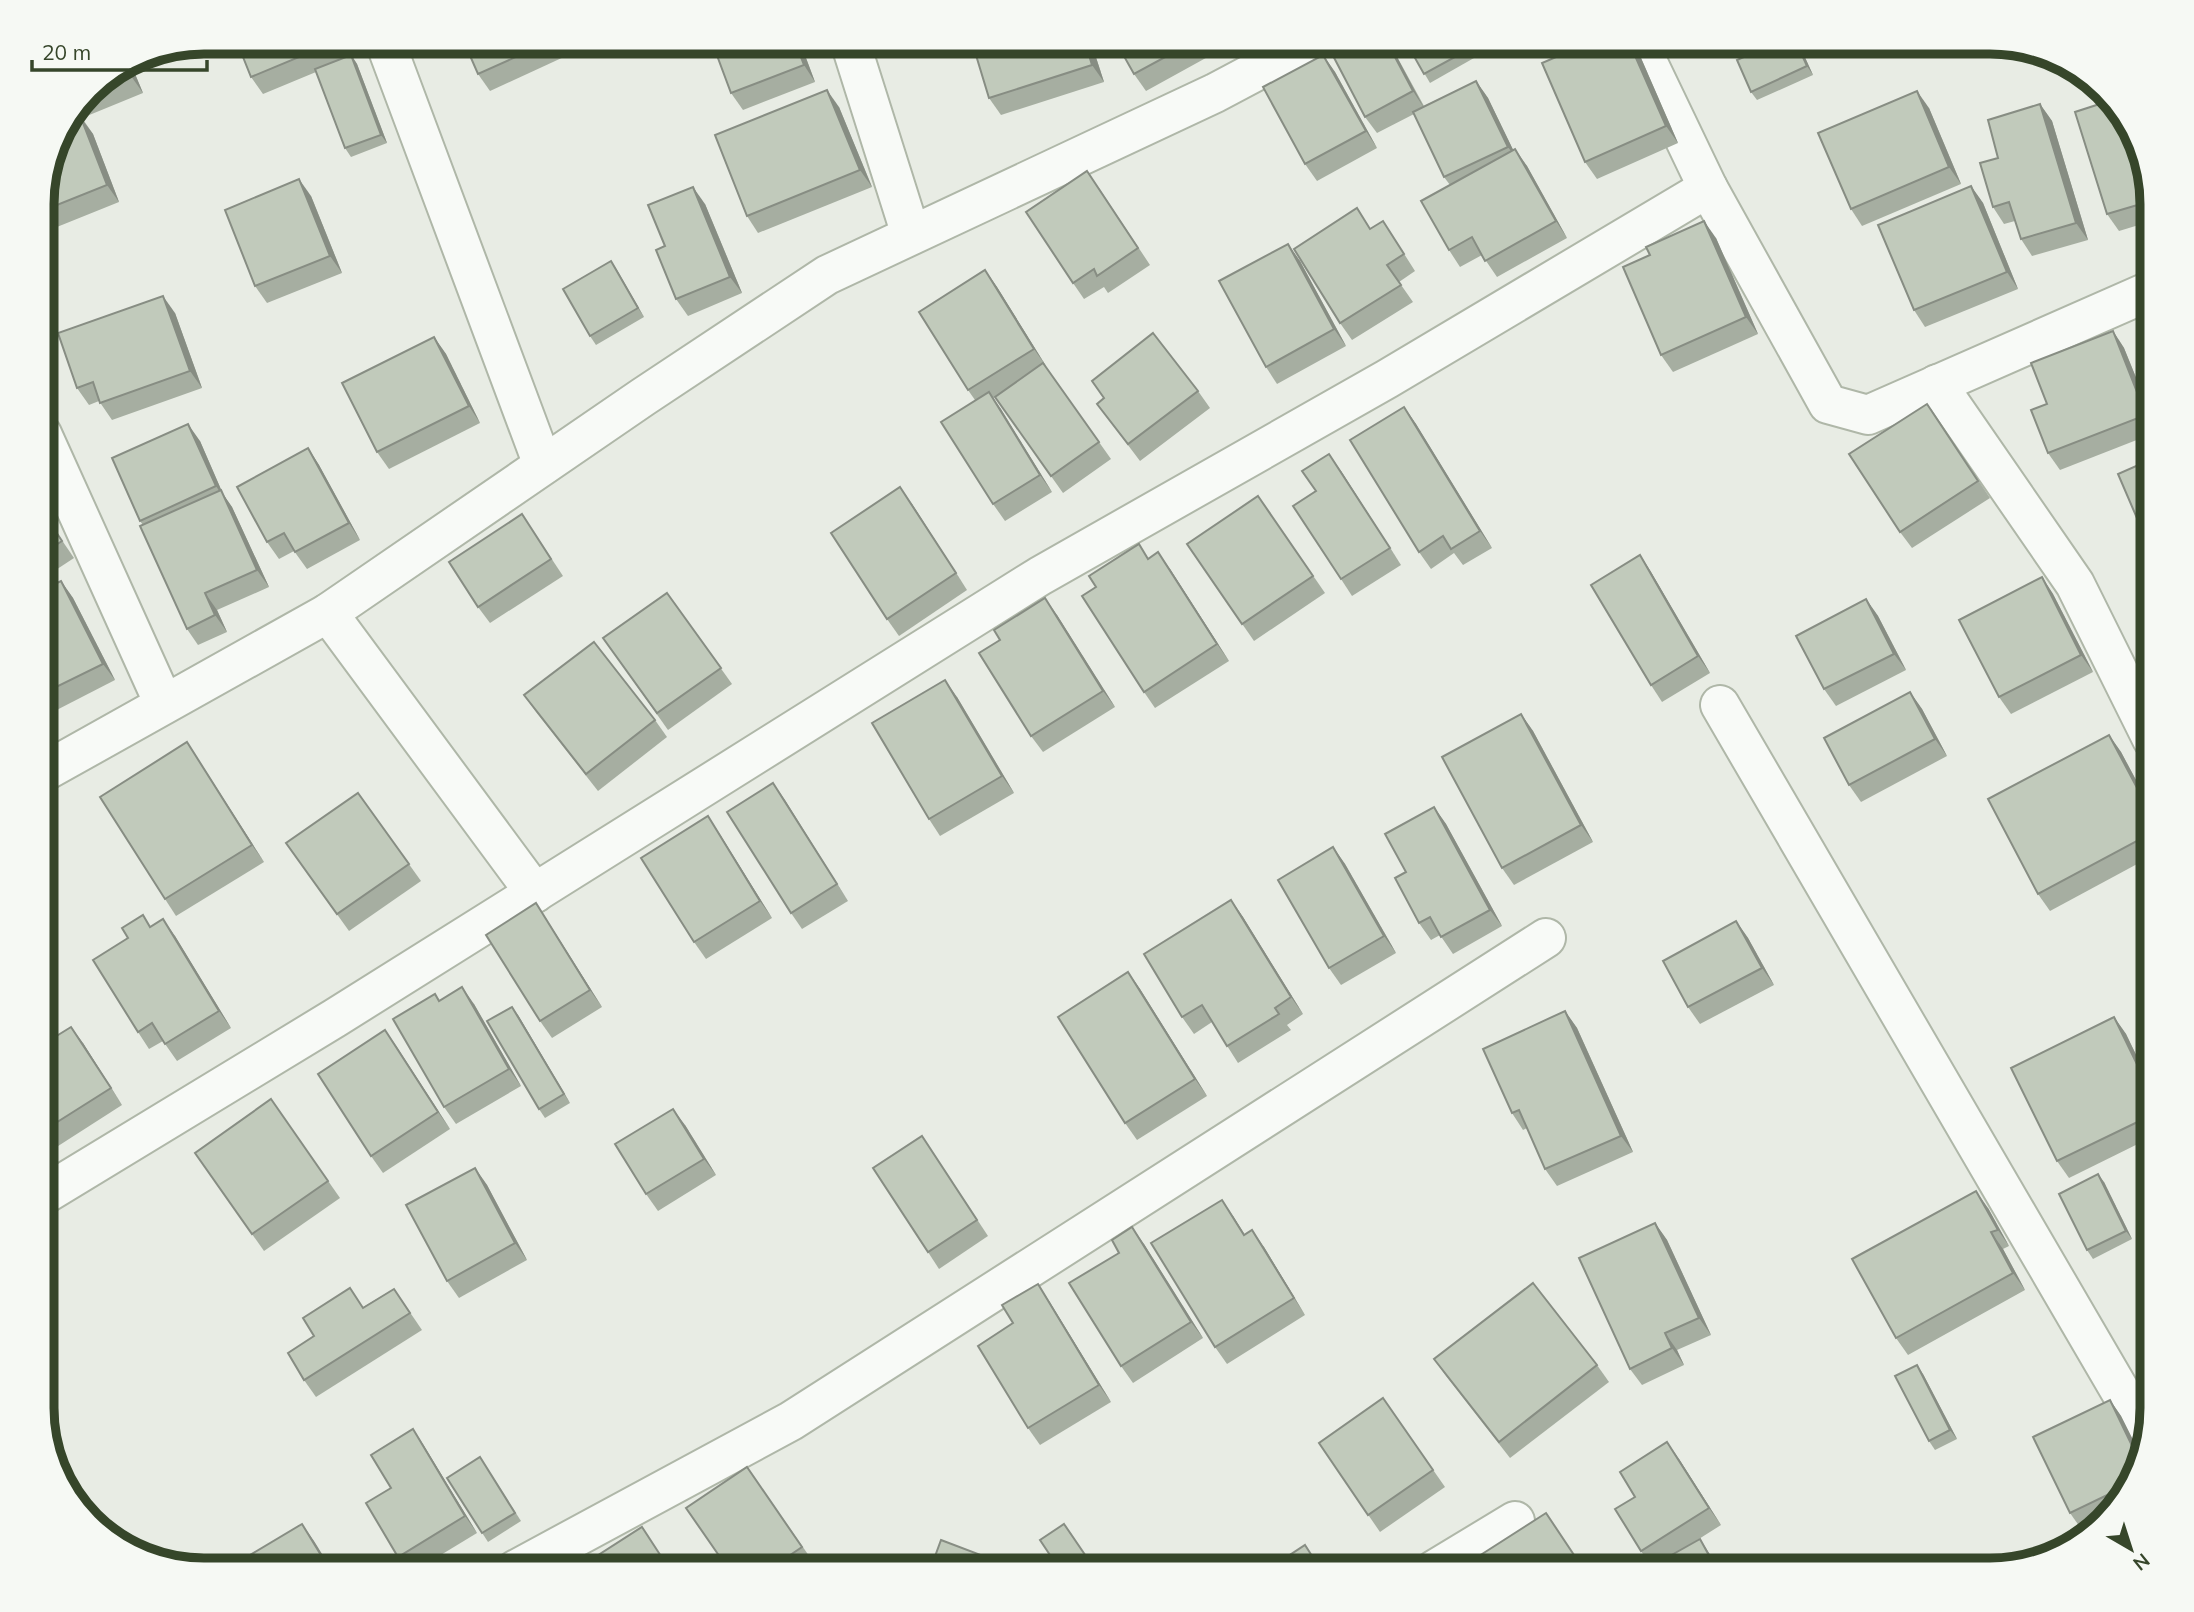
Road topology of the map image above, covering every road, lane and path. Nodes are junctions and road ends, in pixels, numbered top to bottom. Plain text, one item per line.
1 (1288, 54) edge
2 (1644, 54) edge
3 (390, 55) edge
4 (854, 55) edge
5 (1708, 188) junction
6 (911, 235) junction
7 (2140, 295) edge
8 (1937, 384) junction
9 (55, 463) edge
10 (543, 465) junction
11 (328, 613) junction
12 (164, 704) junction
13 (1720, 705) dead end
14 (2140, 715) edge
15 (55, 766) edge
16 (534, 893) junction
17 (1546, 938) dead end
18 (55, 1188) edge
19 (2138, 1422) edge
20 (1515, 1521) dead end
21 (537, 1558) edge
22 (1454, 1558) edge

1 - 6 street
2 - 5 street
3 - 10 street
4 - 6 street
5 - 8 street
5 - 16 street
6 - 10 street
7 - 8 street
8 - 14 street
9 - 12 street
10 - 11 street
11 - 12 street
11 - 16 street
12 - 15 street
13 - 19 street
16 - 18 street
17 - 21 street
20 - 22 street

